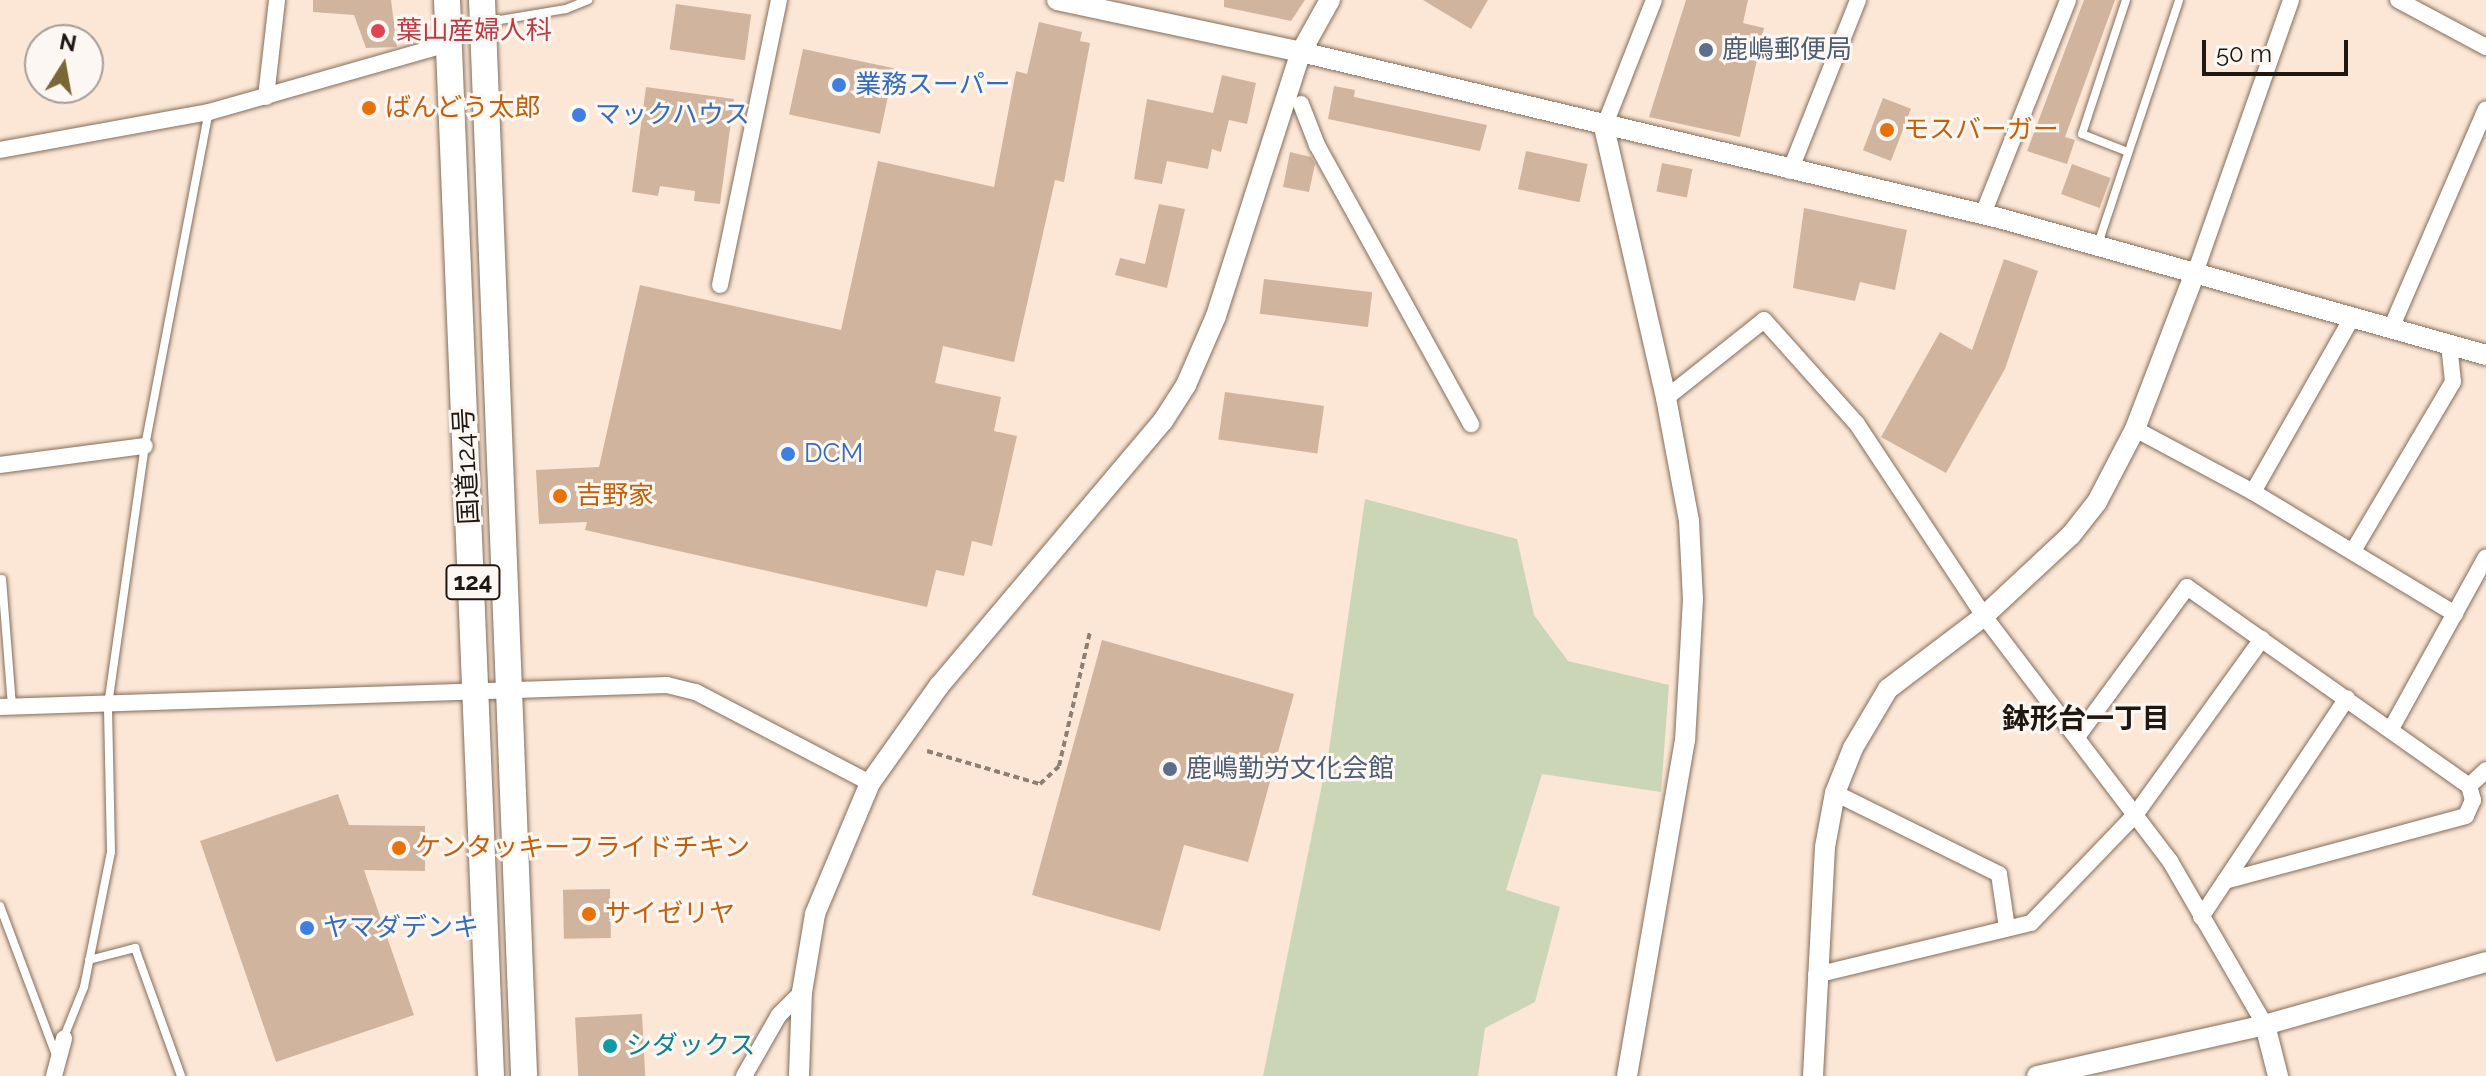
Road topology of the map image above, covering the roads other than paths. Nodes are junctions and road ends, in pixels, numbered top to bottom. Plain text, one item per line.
1 (277, 0) edge
2 (447, 0) edge
3 (588, 0) edge
4 (779, 0) edge
5 (1057, 0) edge
6 (1330, 0) edge
7 (1654, 0) edge
8 (1858, 0) edge
9 (2068, 0) edge
10 (2126, 0) edge
11 (2179, 0) edge
12 (2291, 0) edge
13 (2398, 0) edge
14 (482, 11) edge
15 (448, 44) junction
16 (2486, 47) edge
17 (1301, 52) junction
18 (266, 97) junction
19 (1301, 104) dead end
20 (2486, 109) edge
21 (209, 112) junction
22 (1604, 127) junction
23 (0, 150) edge
24 (2128, 152) junction
25 (1790, 171) junction
26 (1983, 214) junction
27 (2097, 249) junction
28 (2195, 273) junction
29 (720, 285) dead end
30 (2353, 316) junction
31 (2392, 326) junction
32 (2449, 343) junction
33 (2486, 355) edge
34 (1666, 398) junction
35 (1471, 424) dead end
36 (2135, 429) junction
37 (145, 446) junction
38 (0, 465) edge
39 (2253, 492) junction
40 (2353, 551) junction
41 (2486, 557) edge
42 (2, 579) edge
43 (2455, 614) junction
44 (1984, 616) junction
45 (2262, 639) junction
46 (506, 690) junction
47 (478, 691) junction
48 (2347, 698) junction
49 (108, 705) junction
50 (6, 707) edge
51 (2391, 729) junction
52 (2077, 737) junction
53 (2486, 770) edge
54 (870, 783) junction
55 (2469, 786) junction
56 (1835, 793) junction
57 (2135, 815) junction
58 (2225, 881) junction
59 (0, 906) edge
60 (2201, 917) junction
61 (2007, 928) junction
62 (89, 960) junction
63 (2486, 962) edge
64 (1816, 975) junction
65 (802, 992) junction
66 (2265, 1025) junction
67 (64, 1038) joint
68 (56, 1069) edge
69 (181, 1076) edge
70 (491, 1076) edge
71 (524, 1076) edge
72 (744, 1076) edge
73 (799, 1076) edge
74 (1627, 1076) edge
75 (1813, 1076) edge
76 (2037, 1076) edge
77 (2278, 1076) edge

1 - 18 street
2 - 15 highway, 国道124号 / 124
3 - 14 lane
4 - 29 street
5 - 17 street
6 - 17 street
7 - 22 street
8 - 25 street
9 - 26 street
10 - 24 lane
11 - 24 lane
12 - 28 street
13 - 16 street
14 - 46 highway, 国道124号 / 124
15 - 18 street
15 - 47 highway, 国道124号 / 124
17 - 22 street
17 - 54 street
18 - 21 street
19 - 35 street
20 - 31 street
21 - 23 street
21 - 37 lane
22 - 25 street
22 - 34 street
24 - 27 lane
25 - 26 street
26 - 27 street
27 - 28 street
28 - 30 street
28 - 36 street
30 - 31 street
30 - 39 street
31 - 32 street
32 - 33 street
32 - 40 street
34 - 44 street
34 - 74 street
36 - 39 street
36 - 44 street
37 - 38 street
37 - 49 lane
39 - 40 street
40 - 43 street
41 - 43 street
42 - 50 lane
43 - 51 street
44 - 52 street
44 - 56 street
45 - 48 street
45 - 52 street
45 - 57 street
46 - 47 street
46 - 54 street
46 - 71 highway, 国道124号 / 124
47 - 49 street
47 - 70 highway, 国道124号 / 124
48 - 51 street
48 - 58 street
49 - 50 street
49 - 62 lane
51 - 55 street
52 - 57 street
53 - 55 street
54 - 65 street
55 - 58 street
56 - 61 street
56 - 64 street
57 - 60 street
57 - 61 street
58 - 60 street
59 - 68 lane
60 - 66 street
61 - 64 street
62 - 67 lane
62 - 69 lane
63 - 66 street
64 - 75 street
65 - 72 street
65 - 73 street
66 - 76 street
66 - 77 street
67 - 68 street

